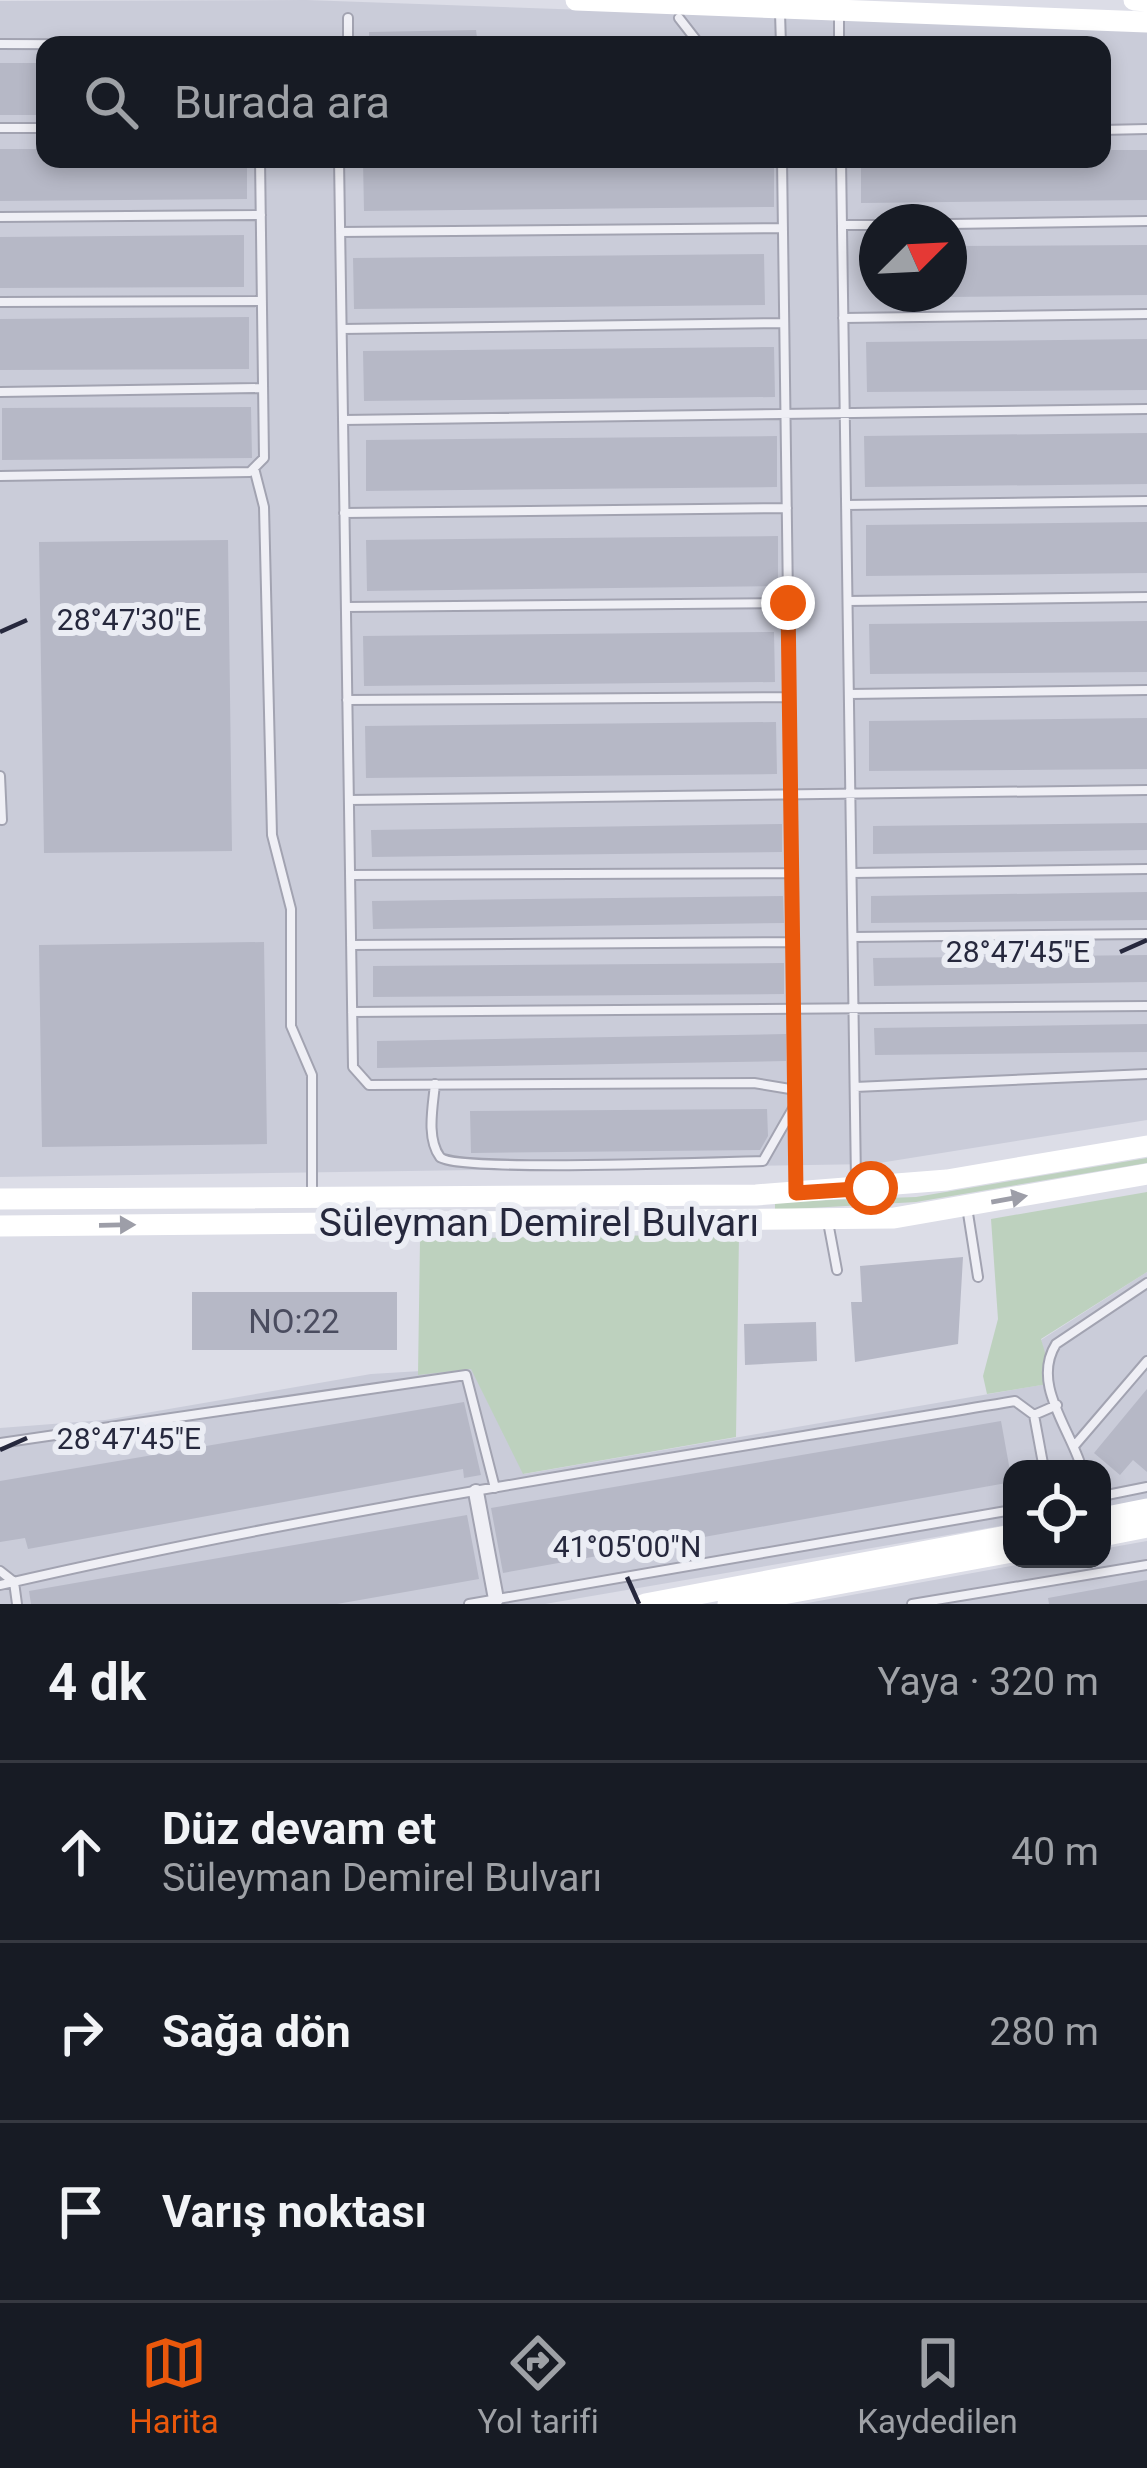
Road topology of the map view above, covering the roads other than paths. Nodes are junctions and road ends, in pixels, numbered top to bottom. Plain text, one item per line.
1 (576, 0) edge
2 (1134, 0) edge
3 (1147, 1) edge
4 (780, 3) edge
5 (839, 4) edge
6 (348, 18) dead end
7 (679, 18) dead end
8 (1147, 22) edge
9 (348, 36) edge
10 (693, 36) edge
11 (781, 36) edge
12 (839, 36) edge
13 (0, 44) edge
14 (36, 44) edge
15 (0, 128) edge
16 (36, 128) edge
17 (1147, 129) edge
18 (1111, 130) edge
19 (260, 168) edge
20 (339, 168) edge
21 (782, 168) edge
22 (841, 168) edge
23 (261, 214) junction
24 (0, 218) edge
25 (1147, 221) edge
26 (967, 224) edge
27 (842, 225) junction
28 (859, 225) edge
29 (783, 228) junction
30 (340, 232) junction
31 (262, 301) junction
32 (0, 302) edge
33 (1147, 314) edge
34 (843, 318) junction
35 (784, 323) junction
36 (342, 329) junction
37 (263, 388) junction
38 (0, 392) edge
39 (1147, 409) edge
40 (845, 413) junction
41 (786, 414) junction
42 (343, 419) junction
43 (254, 468) junction
44 (0, 476) edge
45 (1147, 501) edge
46 (846, 505) junction
47 (787, 508) junction
48 (344, 513) junction
49 (1147, 597) edge
50 (848, 601) junction
51 (788, 603) junction
52 (346, 607) junction
53 (1147, 690) edge
54 (849, 694) junction
55 (789, 697) junction
56 (347, 700) junction
57 (0, 776) edge
58 (1147, 790) edge
59 (850, 794) junction
60 (790, 795) junction
61 (349, 800) junction
62 (2, 820) edge
63 (1147, 869) edge
64 (792, 873) junction
65 (851, 873) junction
66 (350, 875) junction
67 (1147, 934) edge
68 (853, 938) junction
69 (793, 942) junction
70 (351, 945) junction
71 (1147, 1006) edge
72 (854, 1008) junction
73 (793, 1009) junction
74 (352, 1012) junction
75 (1147, 1074) edge
76 (436, 1084) junction
77 (855, 1087) junction
78 (796, 1090) junction
79 (796, 1105) junction
80 (1147, 1146) edge
81 (1147, 1174) edge
82 (856, 1190) junction
83 (796, 1193) junction
84 (312, 1197) junction
85 (0, 1199) edge
86 (966, 1206) junction
87 (828, 1221) junction
88 (0, 1226) edge
89 (837, 1270) dead end
90 (978, 1277) dead end
91 (1147, 1283) edge
92 (1147, 1360) edge
93 (1057, 1405) junction
94 (1034, 1415) junction
95 (0, 1443) edge
96 (1075, 1445) junction
97 (1042, 1460) edge
98 (1079, 1460) edge
99 (1147, 1487) edge
100 (495, 1488) junction
101 (476, 1492) junction
102 (1111, 1494) edge
103 (1147, 1509) edge
104 (1003, 1512) edge
105 (1111, 1516) edge
106 (1147, 1528) edge
107 (1111, 1534) edge
108 (1003, 1537) edge
109 (1003, 1554) edge
110 (1147, 1565) edge
111 (0, 1570) edge
112 (14, 1582) junction
113 (0, 1585) edge
114 (496, 1599) junction
115 (17, 1604) edge
116 (469, 1604) edge
117 (645, 1604) edge
118 (728, 1604) edge
119 (912, 1604) edge

1 - 4 street
2 - 3 street
4 - 5 street
4 - 11 lane
5 - 8 street
5 - 12 lane
6 - 9 lane
7 - 10 lane
13 - 14 lane
15 - 16 lane
17 - 18 lane
19 - 23 lane
20 - 30 lane
21 - 29 lane
22 - 27 lane
23 - 24 lane
23 - 31 lane
25 - 26 lane
27 - 28 lane
27 - 34 lane
29 - 30 lane
29 - 35 lane
30 - 36 lane
31 - 32 lane
31 - 37 lane
33 - 34 lane
34 - 40 lane
35 - 36 lane
35 - 41 lane
36 - 42 lane
37 - 38 lane
37 - 43 lane
39 - 40 lane
40 - 41 lane
40 - 46 lane
41 - 42 lane
41 - 47 lane
42 - 48 lane
43 - 44 lane
43 - 84 lane
45 - 46 lane
46 - 50 lane
47 - 48 lane
47 - 51 lane
48 - 52 lane
49 - 50 lane
50 - 54 lane
51 - 52 lane
51 - 55 lane
52 - 56 lane
53 - 54 lane
54 - 59 lane
55 - 56 lane
55 - 60 lane
56 - 61 lane
57 - 62 lane
58 - 59 lane
59 - 60 lane
59 - 65 lane
60 - 61 lane
60 - 64 lane
61 - 66 lane
63 - 65 lane
64 - 66 lane
64 - 69 lane
65 - 68 lane
66 - 70 lane
67 - 68 lane
68 - 72 lane
69 - 70 lane
69 - 73 lane
70 - 74 lane
71 - 72 lane
72 - 73 lane
72 - 77 lane
73 - 74 lane
73 - 78 lane
74 - 76 lane
75 - 77 lane
76 - 78 lane
76 - 79 lane
77 - 82 lane
78 - 79 lane
79 - 83 lane
80 - 82 street, Süleyman Demirel Bulvarı
86 -> 81 street, Süleyman Demirel Bulvarı
82 - 83 street, Süleyman Demirel Bulvarı
83 - 84 street, Süleyman Demirel Bulvarı
84 - 85 street, Süleyman Demirel Bulvarı
86 - 87 street, Süleyman Demirel Bulvarı
86 - 90 lane
88 -> 87 street, Süleyman Demirel Bulvarı
87 - 89 lane
91 - 93 lane
92 - 96 lane
93 - 94 lane
93 - 96 lane
94 - 97 lane
94 - 100 lane
95 - 100 lane
96 - 98 lane
99 - 102 lane
100 - 101 lane
101 - 112 lane
101 - 114 street
103 - 105 street
104 - 114 lane
106 - 107 street
108 - 117 street
109 - 118 street
110 - 119 lane
111 - 112 lane
112 - 113 lane
112 - 115 lane
114 - 116 lane

